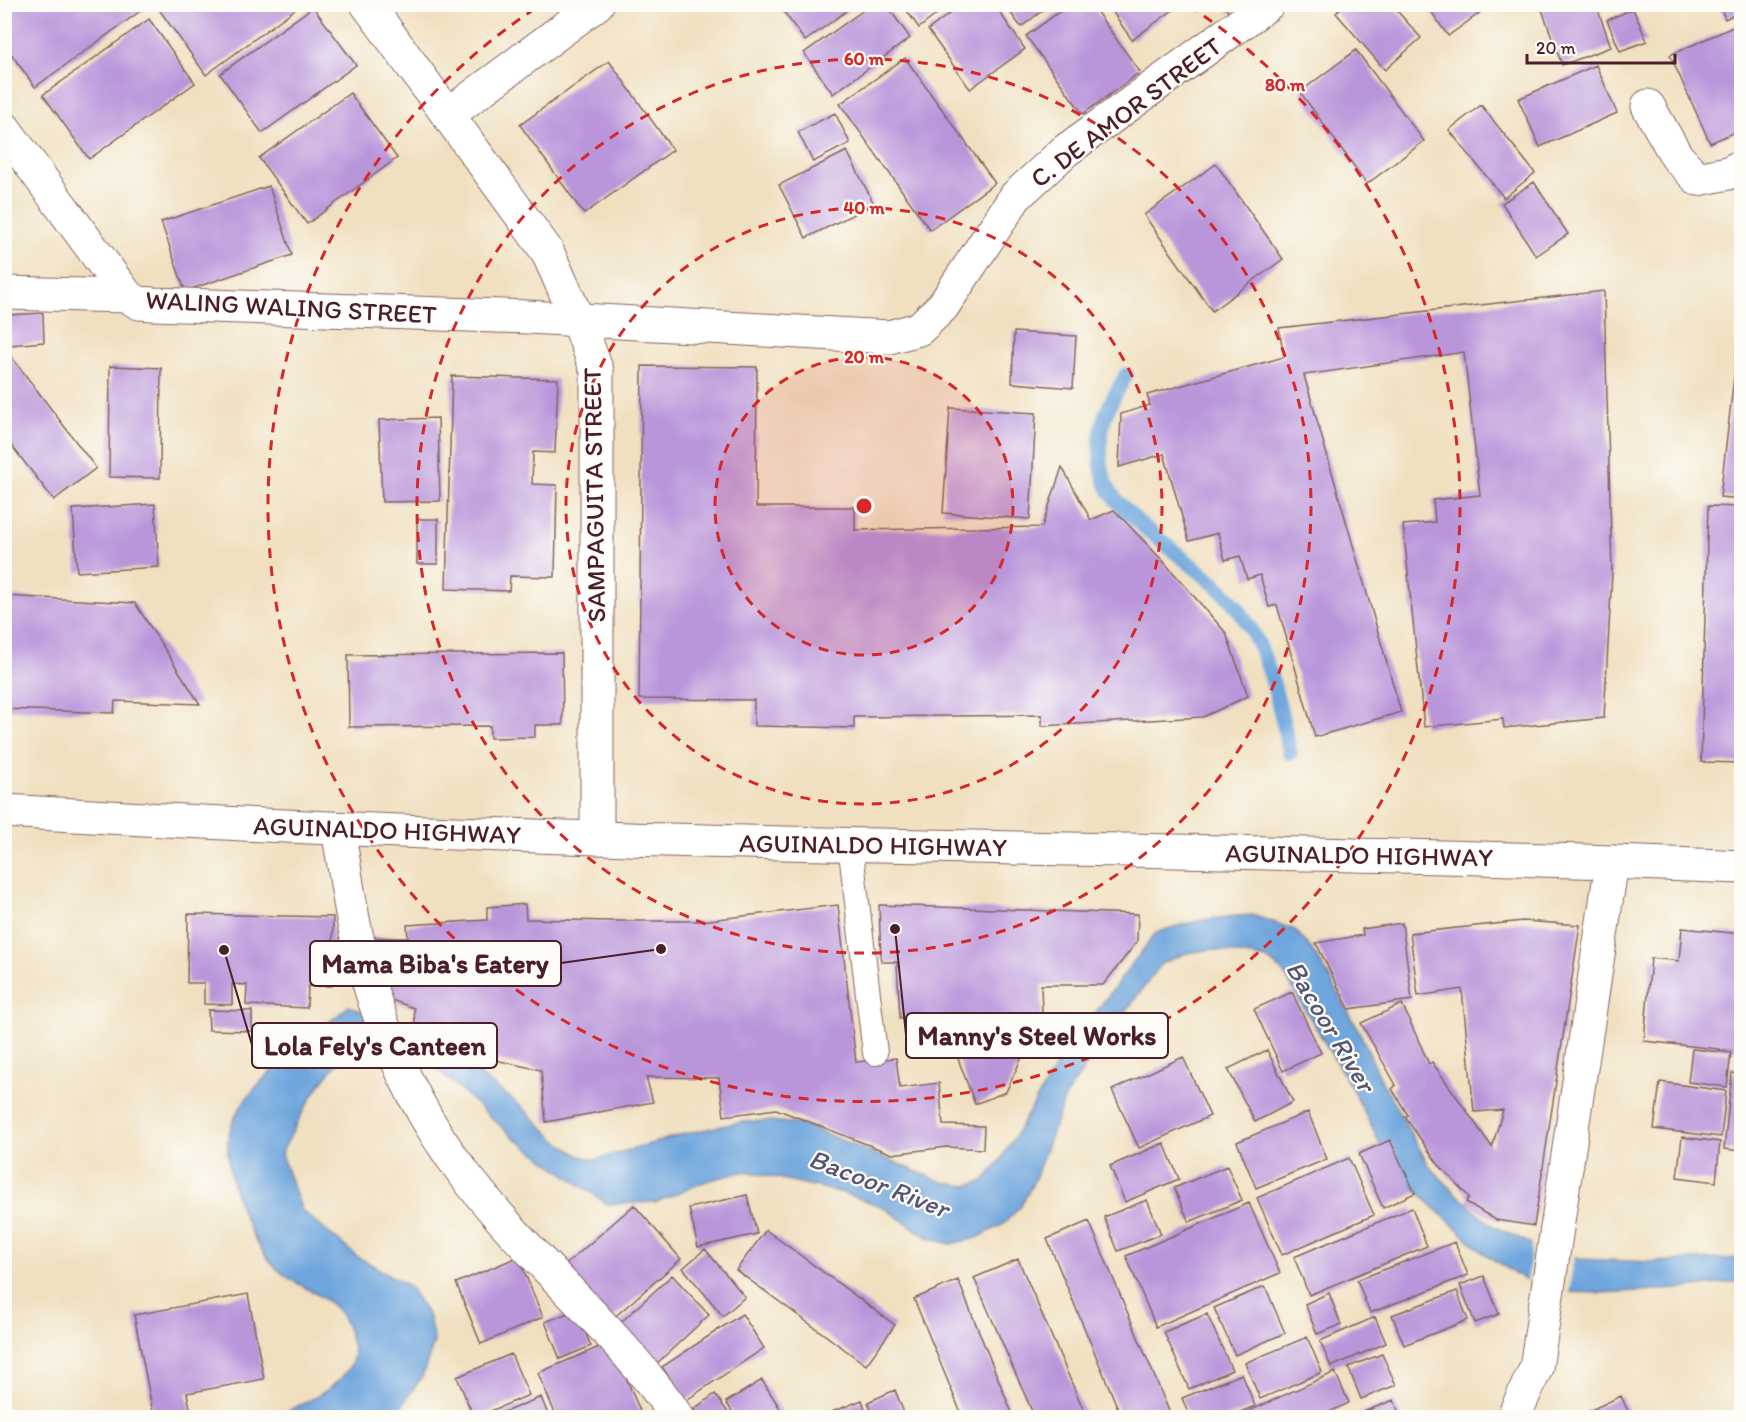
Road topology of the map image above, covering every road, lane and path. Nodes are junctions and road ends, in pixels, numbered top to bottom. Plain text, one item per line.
1 (597, 4) edge
2 (1268, 4) edge
3 (369, 5) edge
4 (1648, 106) dead end
5 (449, 114) junction
6 (4, 128) edge
7 (1742, 166) edge
8 (4, 293) edge
9 (127, 296) junction
10 (578, 320) junction
11 (4, 811) edge
12 (338, 830) junction
13 (597, 838) junction
14 (850, 844) junction
15 (1612, 862) junction
16 (1742, 867) edge
17 (875, 1053) dead end
18 (678, 1418) edge
19 (1513, 1418) edge

1 - 5 main road
2 - 10 main road, C. DE AMOR STREET
3 - 5 main road, SAMPAGUITA STREET
4 - 7 main road
5 - 10 main road, SAMPAGUITA STREET
6 - 9 main road
8 - 9 main road, WALING WALING STREET
9 - 10 main road, WALING WALING STREET
10 - 13 main road, SAMPAGUITA STREET
11 - 12 main road, AGUINALDO HIGHWAY
12 - 13 main road, AGUINALDO HIGHWAY
12 - 18 main road
13 - 14 main road, AGUINALDO HIGHWAY
14 - 15 main road, AGUINALDO HIGHWAY
14 - 17 lane
15 - 16 main road, AGUINALDO HIGHWAY
15 - 19 main road

